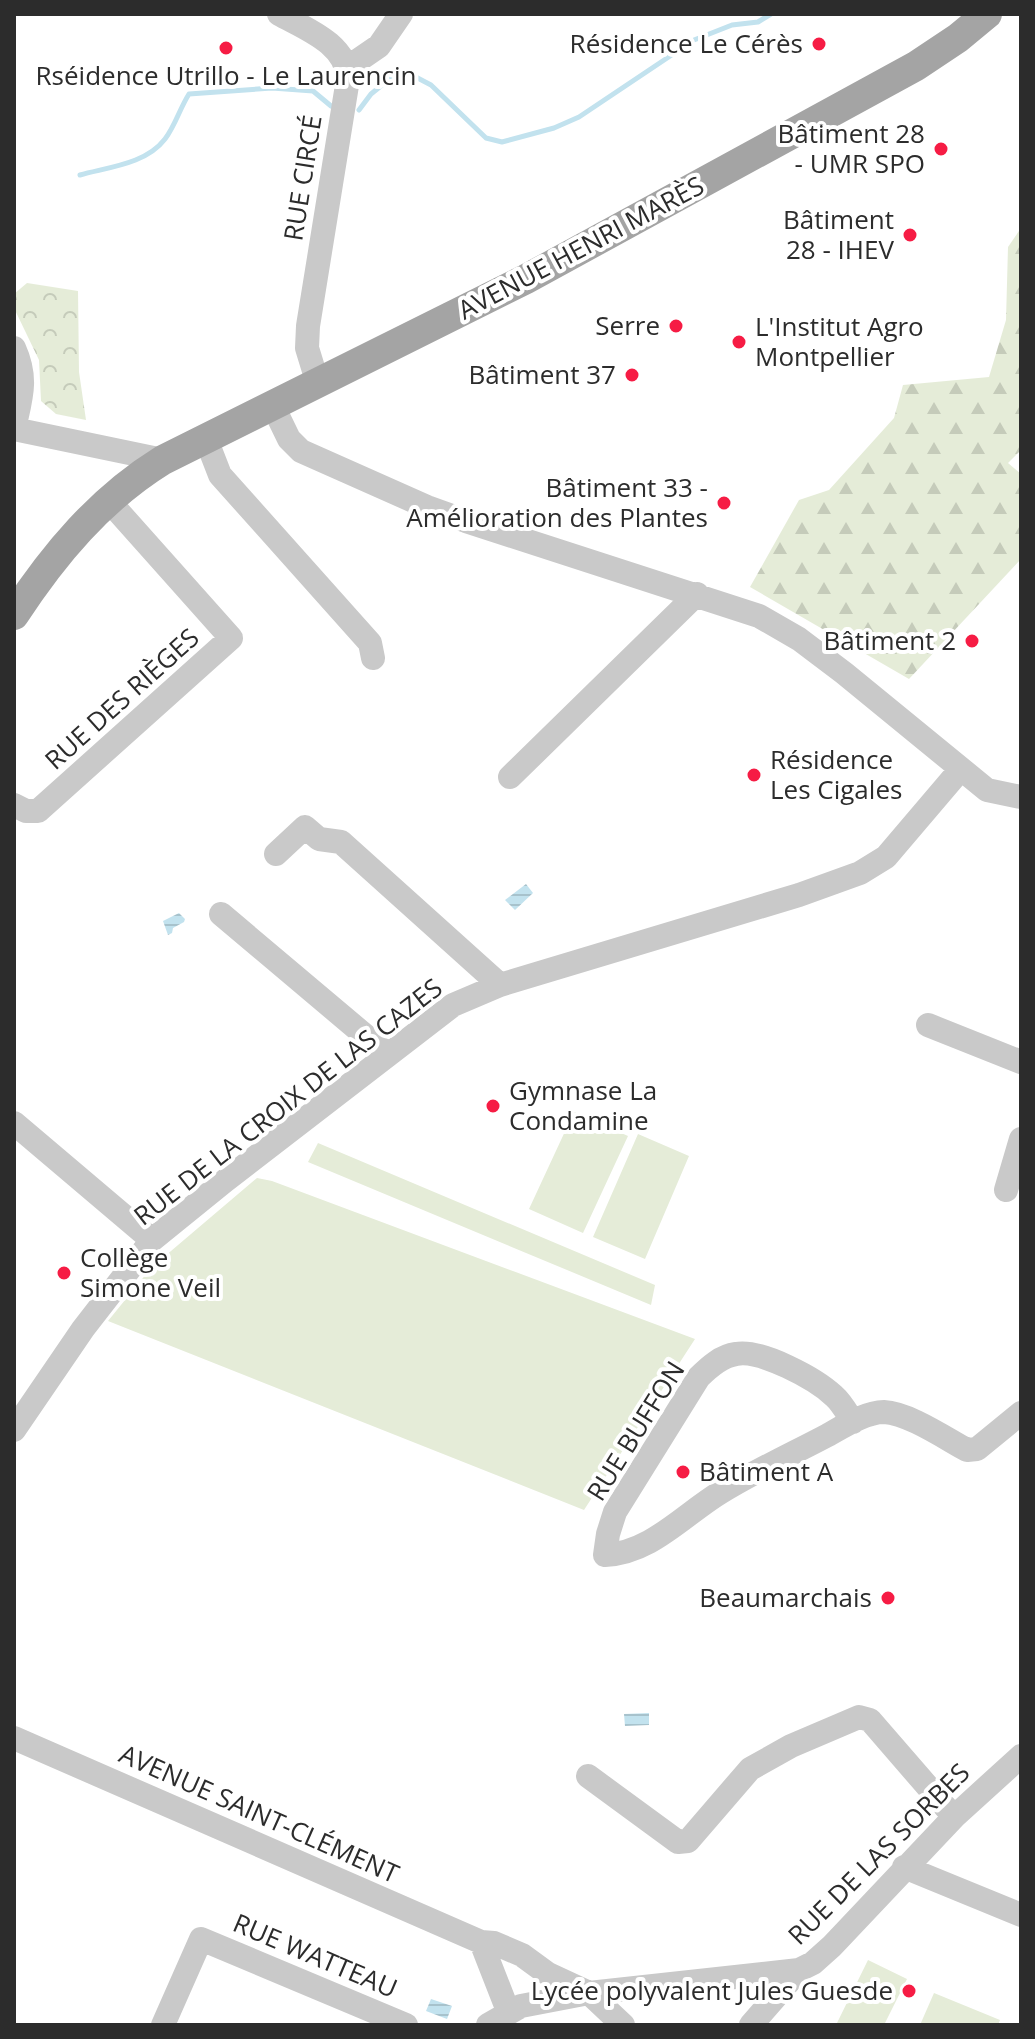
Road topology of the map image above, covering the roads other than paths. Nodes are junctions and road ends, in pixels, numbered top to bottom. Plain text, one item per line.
1 (279, 14) edge
2 (401, 14) edge
3 (987, 14) edge
4 (347, 68) junction
5 (14, 348) edge
6 (318, 384) junction
7 (273, 406) junction
8 (14, 429) edge
9 (206, 439) junction
10 (163, 460) junction
11 (108, 500) junction
12 (697, 594) junction
13 (14, 615) edge
14 (373, 658) dead end
15 (960, 770) junction
16 (510, 777) dead end
17 (1021, 797) edge
18 (14, 805) edge
19 (276, 854) dead end
20 (221, 914) dead end
21 (500, 985) junction
22 (928, 1025) dead end
23 (387, 1054) junction
24 (1021, 1062) edge
25 (14, 1123) edge
26 (1021, 1139) edge
27 (1006, 1190) dead end
28 (152, 1240) junction
29 (1021, 1413) edge
30 (853, 1422) junction
31 (14, 1430) edge
32 (16, 1744) edge
33 (1021, 1756) edge
34 (588, 1776) dead end
35 (954, 1817) junction
36 (904, 1867) junction
37 (1021, 1915) edge
38 (481, 1942) junction
39 (799, 1970) junction
40 (548, 1974) junction
41 (589, 1993) junction
42 (542, 2002) junction
43 (498, 2018) edge
44 (163, 2025) edge
45 (406, 2025) edge
46 (623, 2025) edge
47 (751, 2025) edge

1 - 4 street
2 - 4 street
3 - 6 main road, AVENUE HENRI MARÈS
4 - 6 street, RUE CIRCÉ
5 - 8 street
6 - 7 main road, AVENUE HENRI MARÈS
7 - 9 main road, AVENUE HENRI MARÈS
7 - 12 street
8 - 10 street
9 - 10 main road, AVENUE HENRI MARÈS
9 - 14 street
10 - 11 main road, AVENUE HENRI MARÈS
11 - 13 main road, AVENUE HENRI MARÈS
11 - 18 street, RUE DES RIÈGES
12 - 15 street
12 - 16 street
15 - 17 street
15 - 21 street, RUE DE LA CROIX DE LAS CAZES
19 - 21 street
20 - 23 street
21 - 23 street, RUE DE LA CROIX DE LAS CAZES
22 - 24 street
23 - 28 street, RUE DE LA CROIX DE LAS CAZES
25 - 28 street
26 - 27 street
28 - 31 street, RUE DE LA CROIX DE LAS CAZES
29 - 30 street, RUE BUFFON
30 - 30 street, RUE BUFFON
32 - 38 street, AVENUE SAINT-CLÉMENT
33 - 35 street, RUE DE LAS SORBES
34 - 35 street
35 - 36 street, RUE DE LAS SORBES
36 - 37 street
36 - 39 street, RUE DE LAS SORBES
38 - 40 street, AVENUE SAINT-CLÉMENT
38 - 43 street
39 - 41 street, RUE DE LAS SORBES
39 - 47 street
40 - 41 street, AVENUE SAINT-CLÉMENT
40 - 42 street
41 - 42 street, RUE DE LAS SORBES
41 - 46 street
42 - 43 street, RUE DE LAS SORBES
44 - 45 street, RUE WATTEAU

